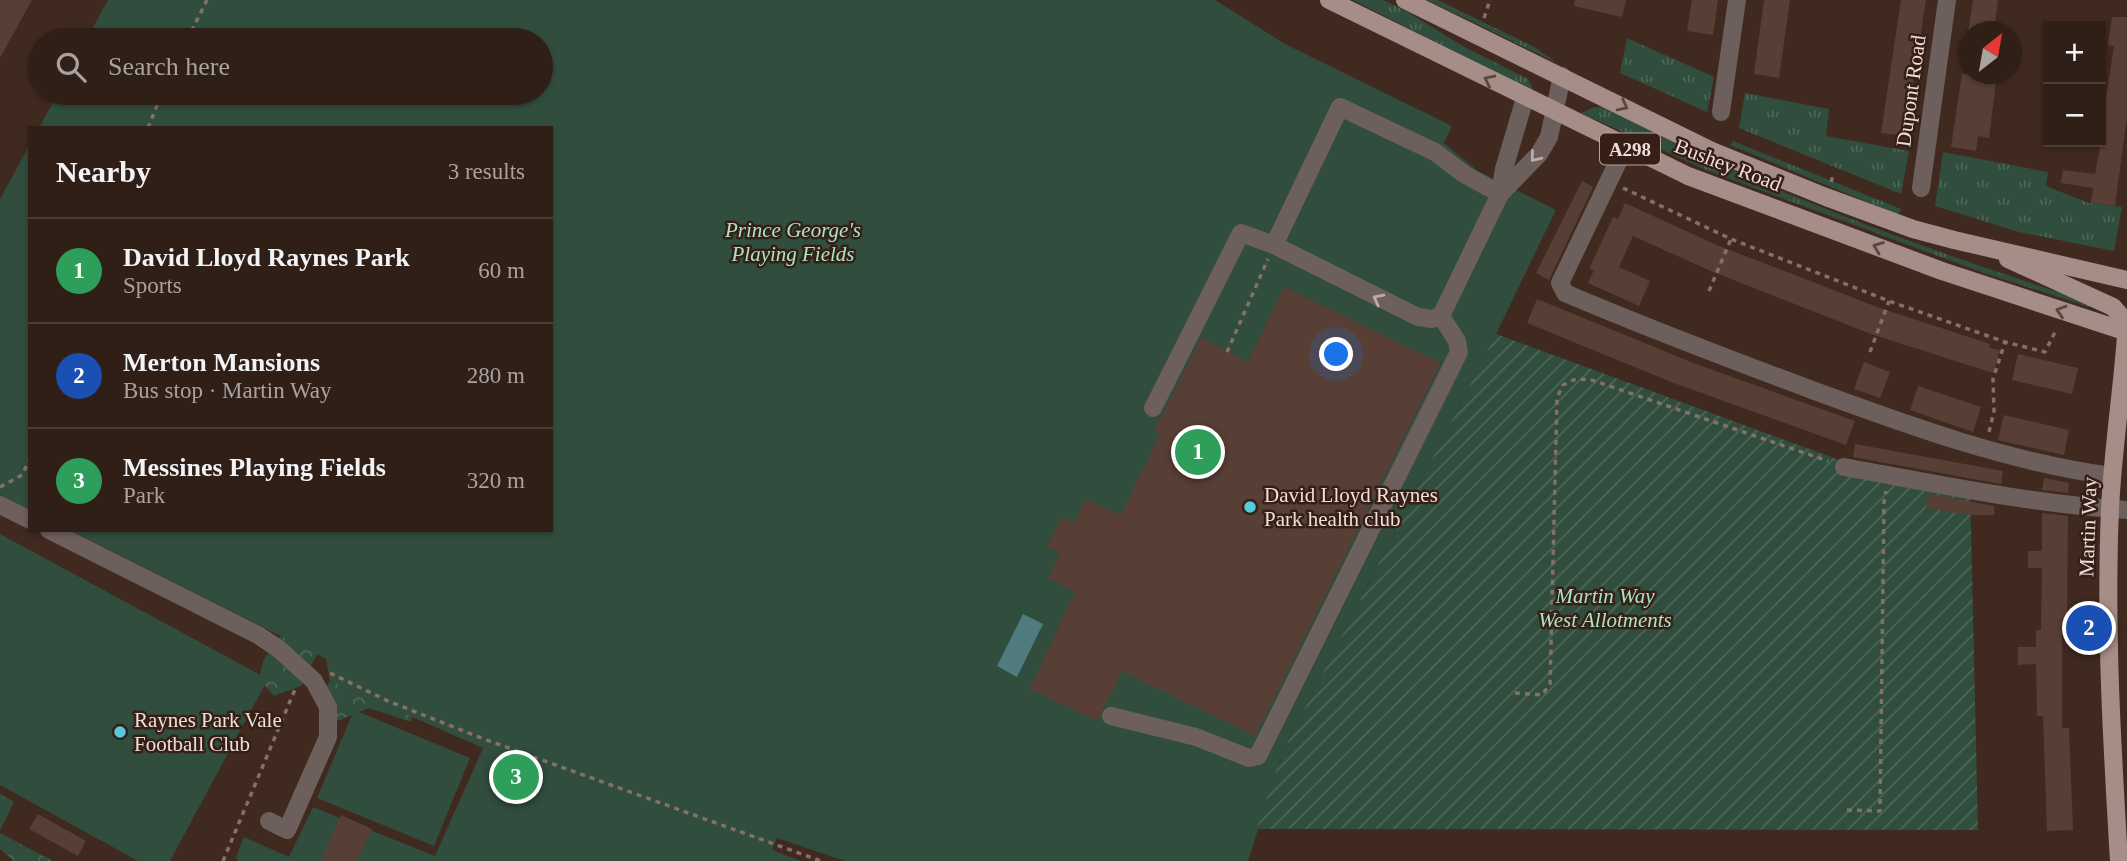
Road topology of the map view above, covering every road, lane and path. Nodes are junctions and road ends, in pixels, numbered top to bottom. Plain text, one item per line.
1 (207, 0) edge
2 (1329, 0) edge
3 (1405, 0) edge
4 (1490, 0) edge
5 (1737, 0) edge
6 (1947, 0) edge
7 (1483, 20) dead end
8 (193, 28) edge
9 (1562, 76) junction
10 (1525, 97) junction
11 (157, 105) edge
12 (1555, 112) junction
13 (1721, 112) dead end
14 (149, 126) edge
15 (1625, 147) junction
16 (1834, 173) dead end
17 (1831, 181) dead end
18 (1608, 182) junction
19 (1920, 188) dead end
20 (1500, 194) junction
21 (1731, 239) junction
22 (1274, 244) junction
23 (1992, 249) junction
24 (2127, 280) edge
25 (1709, 291) dead end
26 (1889, 300) junction
27 (1441, 316) junction
28 (2127, 322) edge
29 (2055, 332) dead end
30 (2127, 332) edge
31 (2005, 342) junction
32 (1227, 352) dead end
33 (1870, 352) dead end
34 (1153, 408) dead end
35 (1984, 450) junction
36 (28, 463) edge
37 (1844, 467) joint
38 (1889, 475) junction
39 (2112, 476) junction
40 (0, 487) edge
41 (0, 505) edge
42 (2119, 510) edge
43 (28, 519) edge
44 (53, 532) edge
45 (295, 663) junction
46 (1515, 692) dead end
47 (1111, 716) dead end
48 (1847, 810) dead end
49 (269, 821) dead end
50 (223, 861) edge
51 (821, 861) edge
52 (2119, 861) edge

1 - 8 path
10 -> 2 main road, Bushey Road / A298
3 - 9 main road, Bushey Road / A298
4 - 7 path
5 - 13 street
6 - 19 street, Dupont Road
9 - 12 street
9 -> 23 main road, Bushey Road / A298
10 - 12 main road, Bushey Road / A298
10 - 20 street
11 - 14 path
12 - 15 main road, Bushey Road / A298
12 -> 20 street
15 - 18 street
30 -> 15 main road, Bushey Road / A298
16 - 17 path
18 - 21 path
18 - 35 street
20 - 22 street
20 - 27 street
21 - 25 path
21 - 26 path
27 -> 22 street
22 - 32 path
22 - 34 street
23 - 24 main road, Bushey Road / A298
23 - 28 main road, Bushey Road
26 - 31 path
26 - 33 path
27 - 47 street
28 - 30 main road, Martin Way
29 - 31 path
30 - 39 main road, Martin Way
31 - 35 path
35 - 39 street
36 - 40 path
37 - 38 street
37 - 46 path
38 - 42 street
38 - 48 path
39 - 42 main road, Martin Way
41 - 43 street
42 - 52 main road, Martin Way
44 - 45 street
45 - 49 street
45 - 50 path
45 - 51 path

